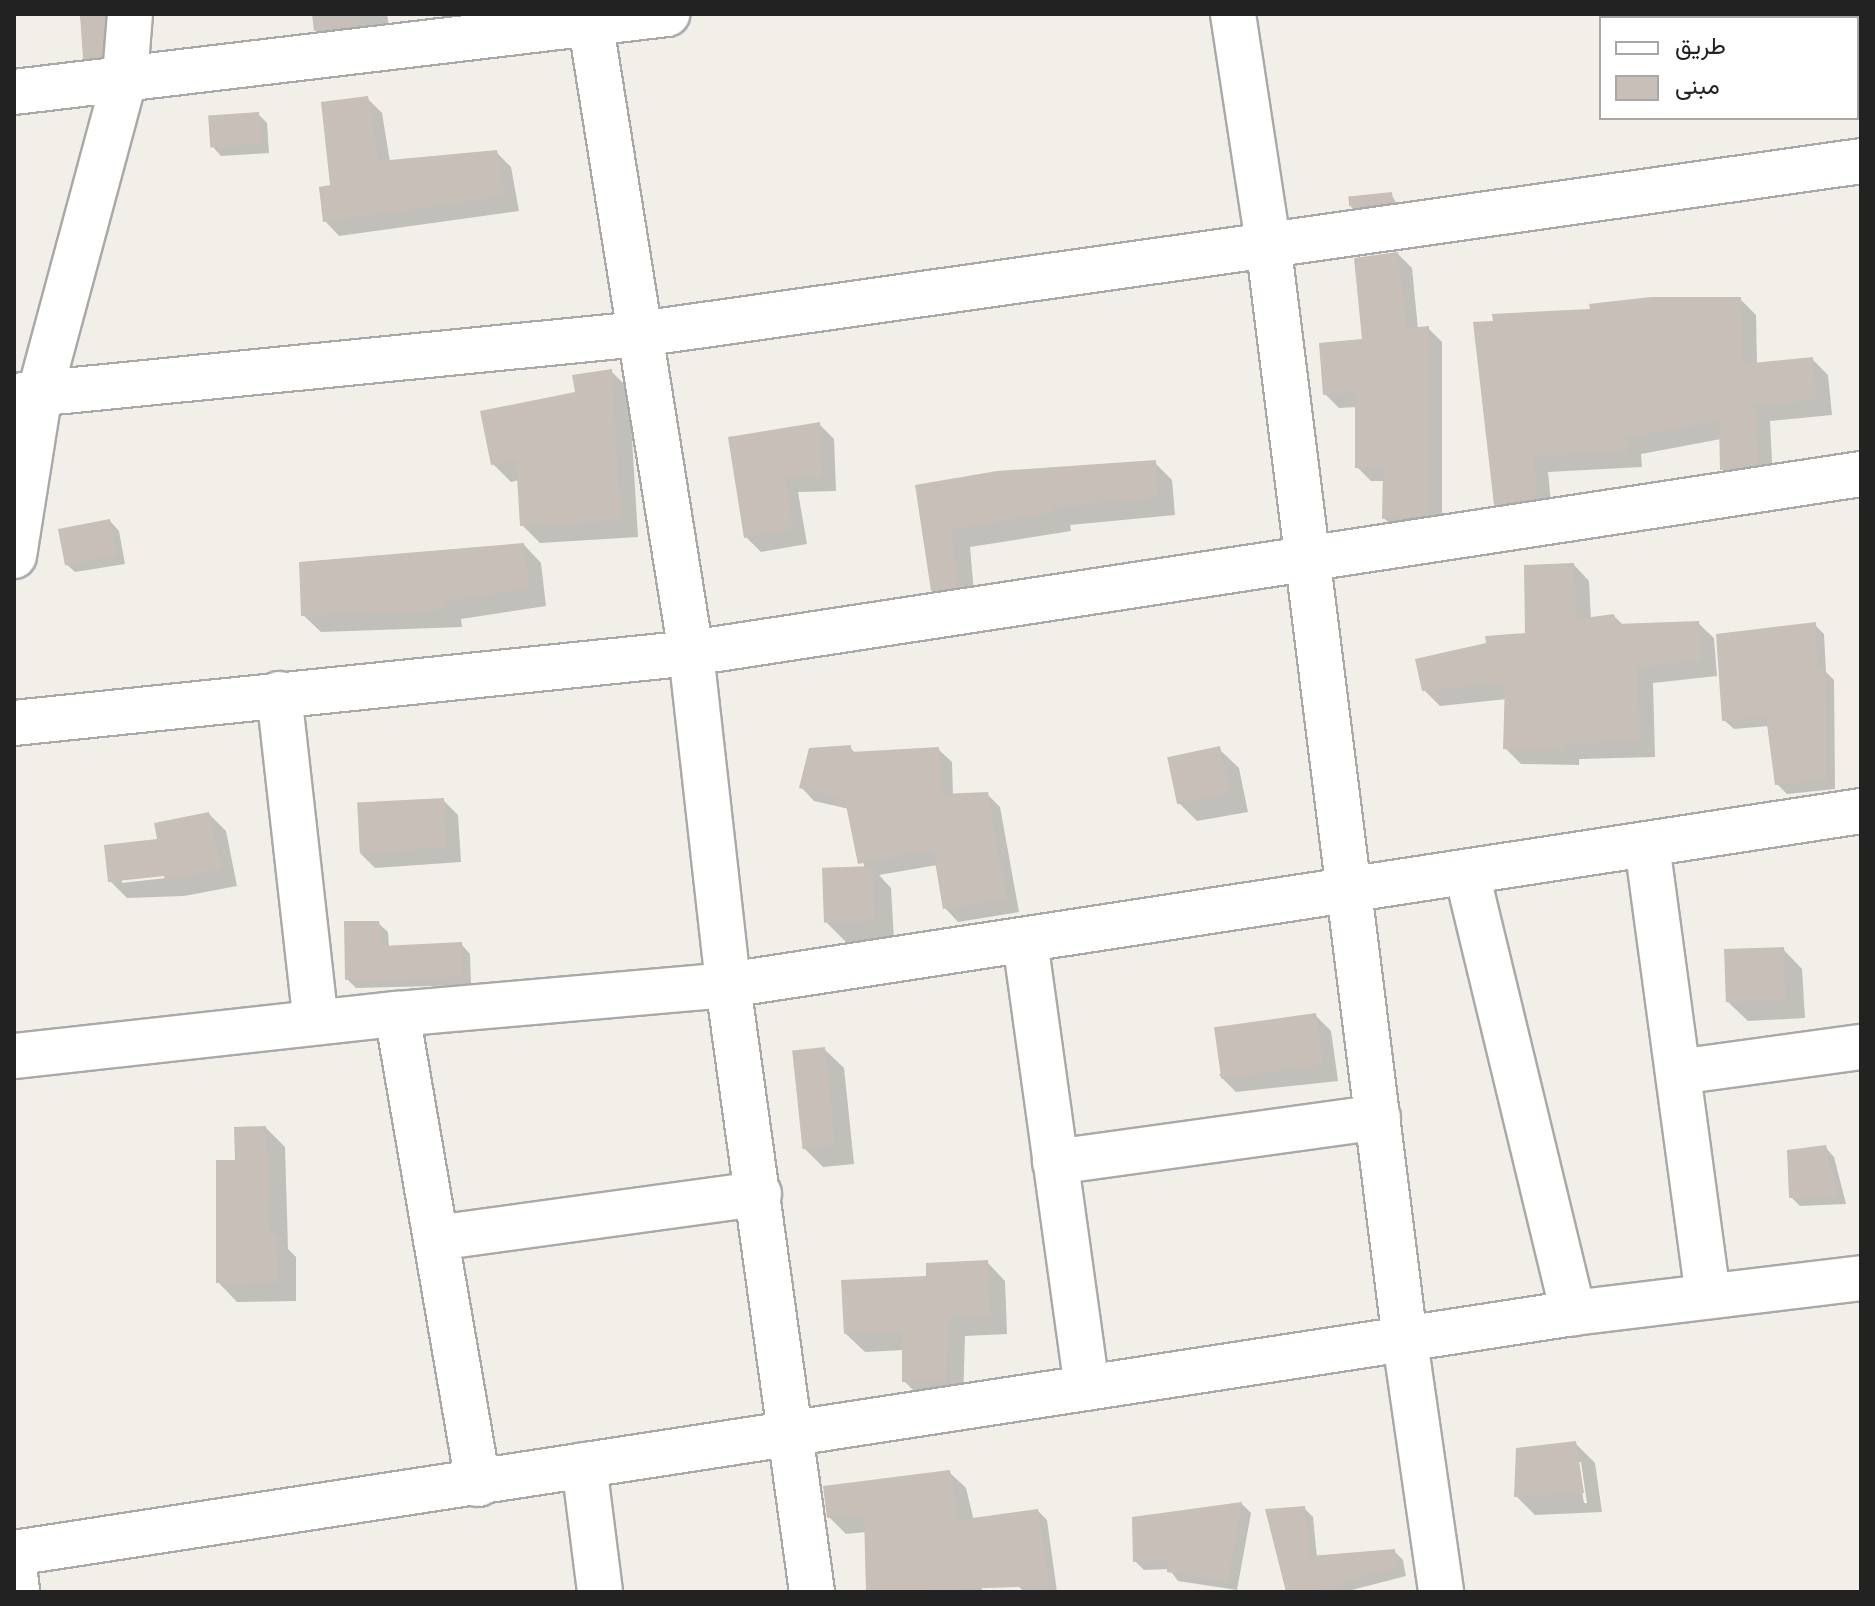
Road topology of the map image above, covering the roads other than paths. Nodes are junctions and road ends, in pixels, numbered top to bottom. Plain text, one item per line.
1 (130, 14) edge
2 (667, 14) edge
3 (1233, 14) edge
4 (590, 19) edge
5 (125, 77) junction
6 (14, 92) edge
7 (1861, 161) edge
8 (1268, 242) junction
9 (640, 334) junction
10 (27, 394) edge
11 (1861, 474) edge
12 (14, 556) edge
13 (1304, 557) junction
14 (691, 653) junction
15 (279, 694) junction
16 (14, 723) edge
17 (1861, 811) edge
18 (1647, 845) junction
19 (1467, 874) junction
20 (1351, 893) junction
21 (1025, 941) junction
22 (728, 985) junction
23 (397, 1014) junction
24 (316, 1022) junction
25 (1861, 1047) edge
26 (14, 1056) edge
27 (1678, 1072) junction
28 (1378, 1117) junction
29 (1055, 1162) junction
30 (759, 1194) junction
31 (436, 1238) junction
32 (1861, 1278) edge
33 (1708, 1296) junction
34 (1573, 1313) junction
35 (1405, 1341) junction
36 (1087, 1388) junction
37 (792, 1432) junction
38 (584, 1465) junction
39 (478, 1484) junction
40 (14, 1553) edge
41 (14, 1566) edge
42 (17, 1592) edge
43 (600, 1592) edge
44 (812, 1592) edge
45 (1441, 1592) edge

1 - 5 street
2 - 4 street
3 - 8 street
4 - 5 street
4 - 9 street
5 - 6 street
5 - 10 street
7 - 8 street
8 - 9 street
8 - 13 street
9 - 10 street
9 - 14 street
10 - 12 street
11 - 13 street
13 - 14 street
13 - 20 street
14 - 15 street
14 - 22 street
15 - 16 street
15 - 24 street
17 - 18 street
18 - 19 street
18 - 27 street
19 - 20 street
19 - 34 street
20 - 21 street
20 - 28 street
21 - 22 street
21 - 29 street
22 - 23 street
22 - 30 street
23 - 24 street
23 - 31 street
24 - 26 street
25 - 27 street
27 - 33 street
28 - 29 street
28 - 35 street
29 - 36 street
30 - 31 street
30 - 37 street
31 - 39 street
32 - 33 street
33 - 34 street
34 - 35 street
35 - 36 street
35 - 45 street
36 - 37 street
37 - 38 street
37 - 44 street
38 - 39 street
38 - 43 street
39 - 40 street
41 - 42 street

